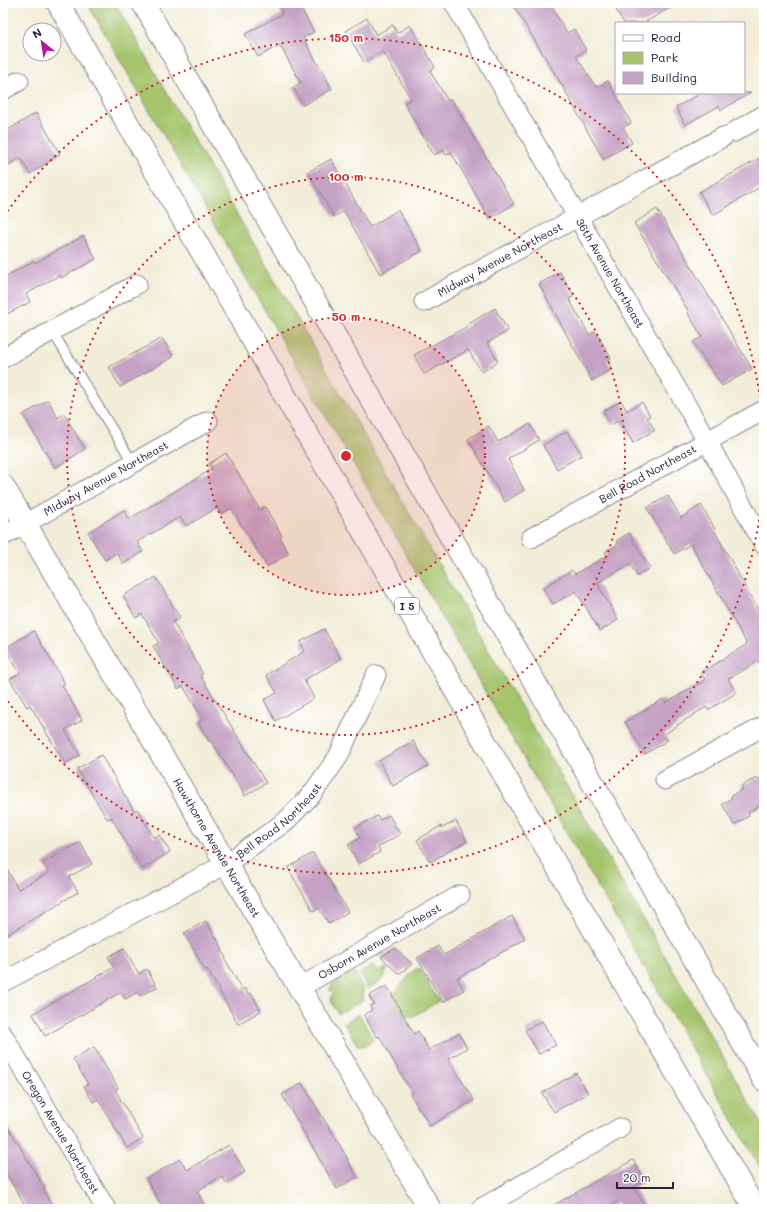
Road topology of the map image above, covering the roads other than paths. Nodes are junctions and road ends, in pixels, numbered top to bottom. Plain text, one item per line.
1 (58, 3) edge
2 (143, 3) edge
3 (454, 3) edge
4 (764, 115) edge
5 (577, 216) junction
6 (137, 284) dead end
7 (424, 302) dead end
8 (52, 330) junction
9 (3, 358) edge
10 (764, 410) edge
11 (208, 421) dead end
12 (708, 441) junction
13 (133, 463) junction
14 (3, 486) edge
15 (25, 524) junction
16 (3, 536) edge
17 (531, 538) dead end
18 (764, 545) edge
19 (376, 675) dead end
20 (764, 726) edge
21 (665, 780) dead end
22 (226, 864) junction
23 (460, 895) dead end
24 (3, 982) edge
25 (299, 988) junction
26 (3, 1035) edge
27 (764, 1080) edge
28 (620, 1128) dead end
29 (106, 1209) edge
30 (430, 1209) edge
31 (480, 1209) edge
32 (755, 1209) edge

1 - 32 main road, I 5
2 - 27 main road
3 - 5 street, 36th Avenue Northeast
4 - 5 street, Midway Avenue Northeast
5 - 7 street, Midway Avenue Northeast
5 - 12 street, 36th Avenue Northeast
6 - 8 street
8 - 9 street
8 - 13 lane
10 - 12 street, Bell Road Northeast
11 - 13 street, Midway Avenue Northeast
12 - 17 street, Bell Road Northeast
12 - 18 street, 36th Avenue Northeast
13 - 15 street, Midway Avenue Northeast
14 - 15 main road, Hawthorne Avenue Northeast
15 - 16 street, Midway Avenue Northeast
15 - 22 main road, Hawthorne Avenue Northeast
19 - 22 street, Bell Road Northeast
20 - 21 street
22 - 24 street, Bell Road Northeast
22 - 25 main road, Hawthorne Avenue Northeast
23 - 25 street, Osborn Avenue Northeast
25 - 30 main road, Hawthorne Avenue Northeast
26 - 29 street, Oregon Avenue Northeast
28 - 31 street

